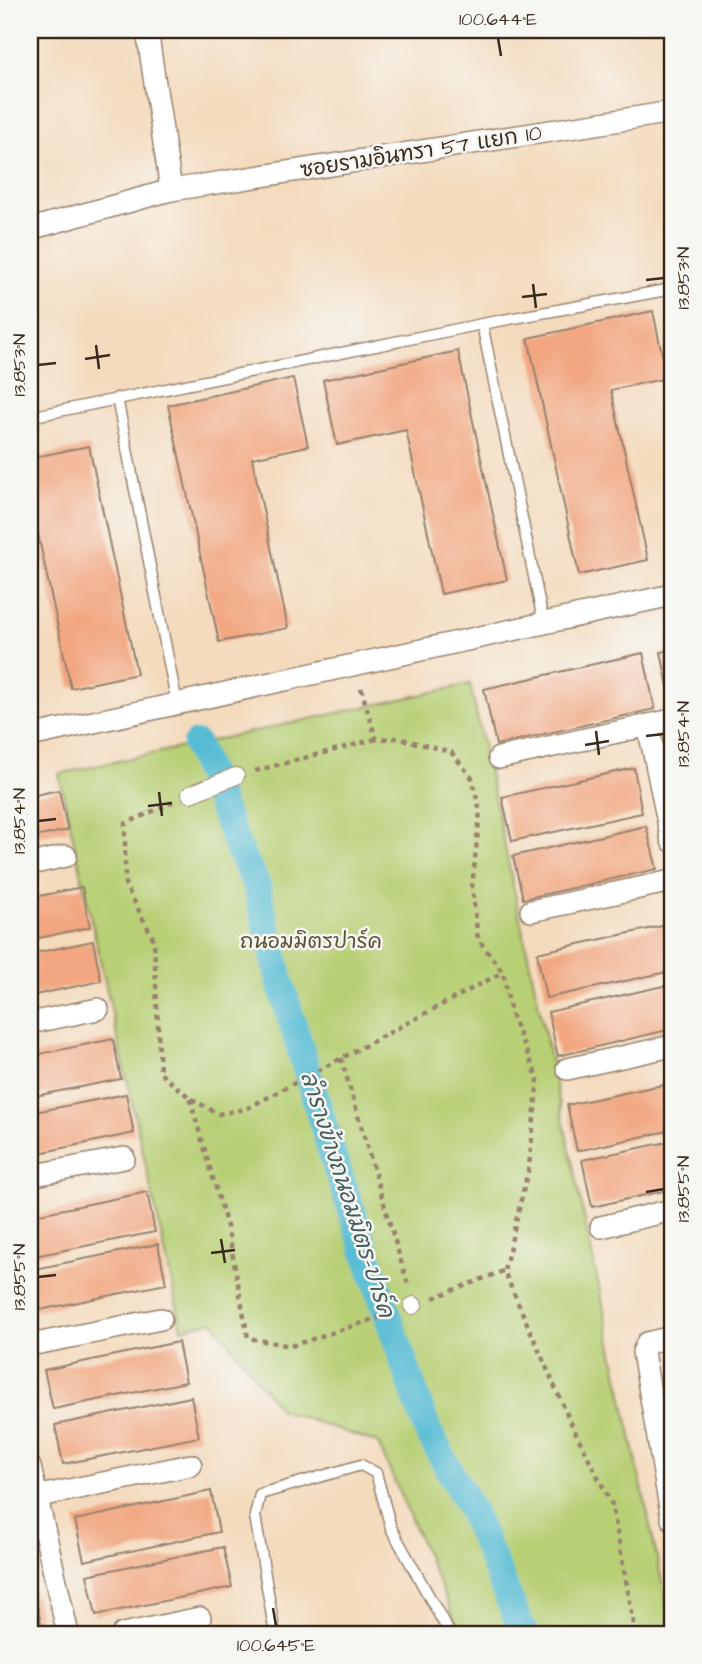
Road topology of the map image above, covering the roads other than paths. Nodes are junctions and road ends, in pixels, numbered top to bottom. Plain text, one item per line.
1 (147, 30) edge
2 (672, 112) edge
3 (171, 190) junction
4 (30, 229) edge
5 (672, 289) edge
6 (482, 324) junction
7 (117, 398) junction
8 (30, 417) edge
9 (672, 595) edge
10 (544, 625) junction
11 (177, 704) junction
12 (672, 720) edge
13 (648, 725) junction
14 (30, 736) edge
15 (499, 758) dead end
16 (236, 776) road end
17 (190, 794) road end
18 (672, 841) edge
19 (66, 856) dead end
20 (30, 864) edge
21 (672, 881) edge
22 (531, 911) dead end
23 (98, 1009) dead end
24 (30, 1023) edge
25 (672, 1046) edge
26 (567, 1069) dead end
27 (124, 1158) dead end
28 (30, 1177) edge
29 (672, 1210) edge
30 (601, 1227) dead end
31 (161, 1319) dead end
32 (672, 1337) edge
33 (30, 1345) edge
34 (191, 1465) dead end
35 (30, 1467) edge
36 (33, 1497) edge
37 (672, 1519) edge
38 (200, 1618) dead end
39 (68, 1634) edge
40 (122, 1634) edge
41 (275, 1634) edge
42 (450, 1634) edge

1 - 3 street
2 - 3 street, ซอยรามอินทรา 57 แยก 10
3 - 4 street, ซอยรามอินทรา 57 แยก 10
5 - 6 lane
6 - 7 lane
6 - 10 lane
7 - 8 lane
7 - 11 lane
9 - 10 street
10 - 11 street
11 - 14 street
12 - 13 street
13 - 15 street
13 - 18 street
16 - 17 street
19 - 20 street
21 - 22 street
23 - 24 street
25 - 26 street
27 - 28 street
29 - 30 street
31 - 33 street
32 - 37 street
34 - 36 street
35 - 36 street
36 - 39 street
38 - 40 street
41 - 42 lane

